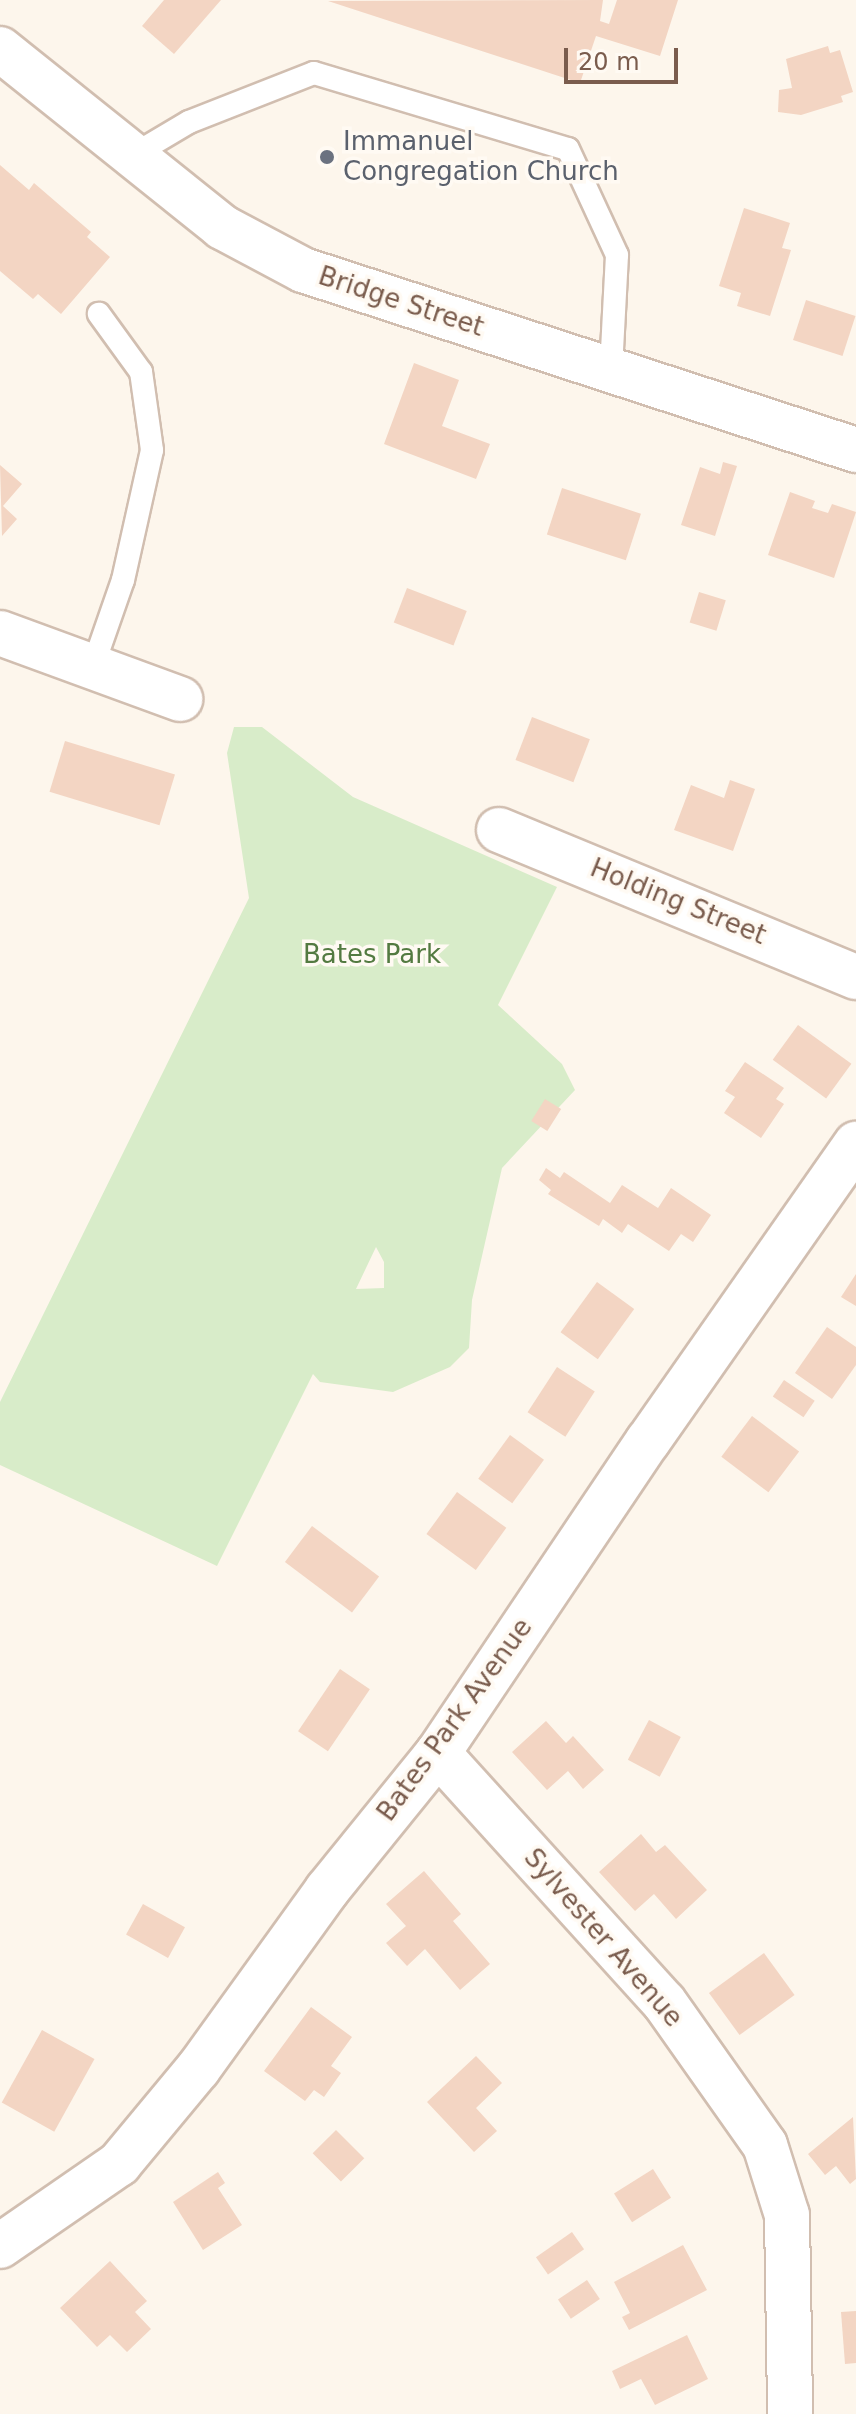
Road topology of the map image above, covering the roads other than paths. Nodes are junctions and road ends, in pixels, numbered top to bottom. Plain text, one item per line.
1 (0, 49) edge
2 (130, 157) junction
3 (99, 314) dead end
4 (611, 370) junction
5 (856, 450) edge
6 (0, 633) edge
7 (92, 669) junction
8 (180, 699) dead end
9 (499, 830) dead end
10 (856, 977) edge
11 (856, 1144) edge
12 (438, 1753) junction
13 (0, 2246) edge
14 (790, 2414) edge

1 - 2 street, Bridge Street
2 - 4 street, Bridge Street
2 - 4 lane
3 - 7 lane
4 - 5 street, Bridge Street
6 - 7 street
7 - 8 street
9 - 10 street, Holding Street
11 - 12 street, Bates Park Avenue
12 - 13 street, Bates Park Avenue
12 - 14 street, Sylvester Avenue

